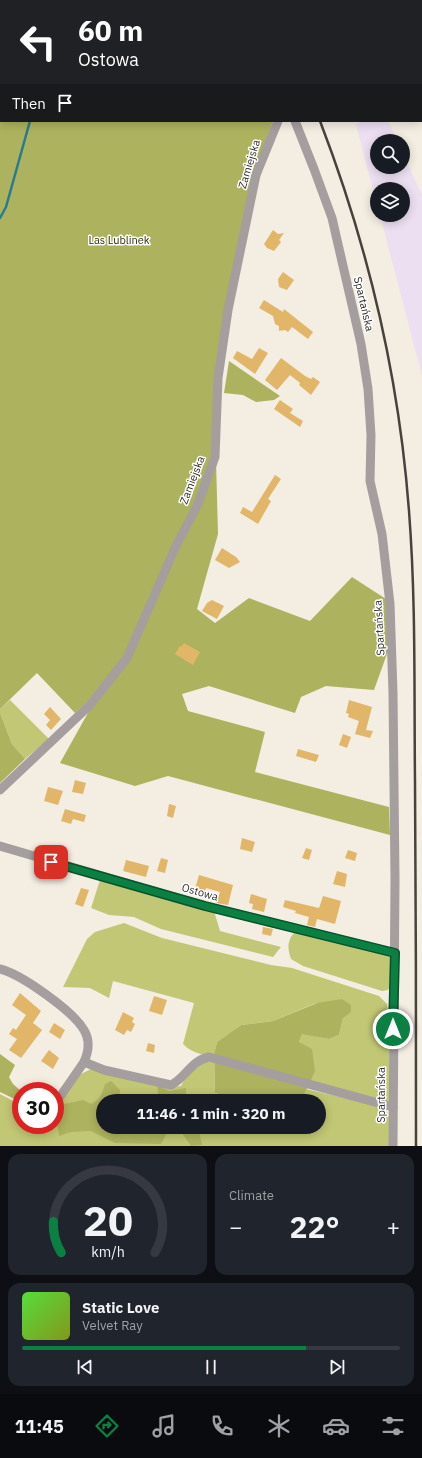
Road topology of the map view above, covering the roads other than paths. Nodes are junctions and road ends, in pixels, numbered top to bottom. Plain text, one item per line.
1 (278, 122) edge
2 (295, 122) edge
3 (0, 790) edge
4 (0, 846) edge
5 (395, 953) junction
6 (0, 969) edge
7 (84, 1062) junction
8 (64, 1091) edge
9 (393, 1107) junction
10 (393, 1146) edge

1 - 3 street, Zamiejska
2 - 5 street, Spartańska
4 - 5 street, Ostowa
5 - 9 street, Spartańska
6 - 7 street
7 - 8 street
7 - 9 street
9 - 10 street, Spartańska

